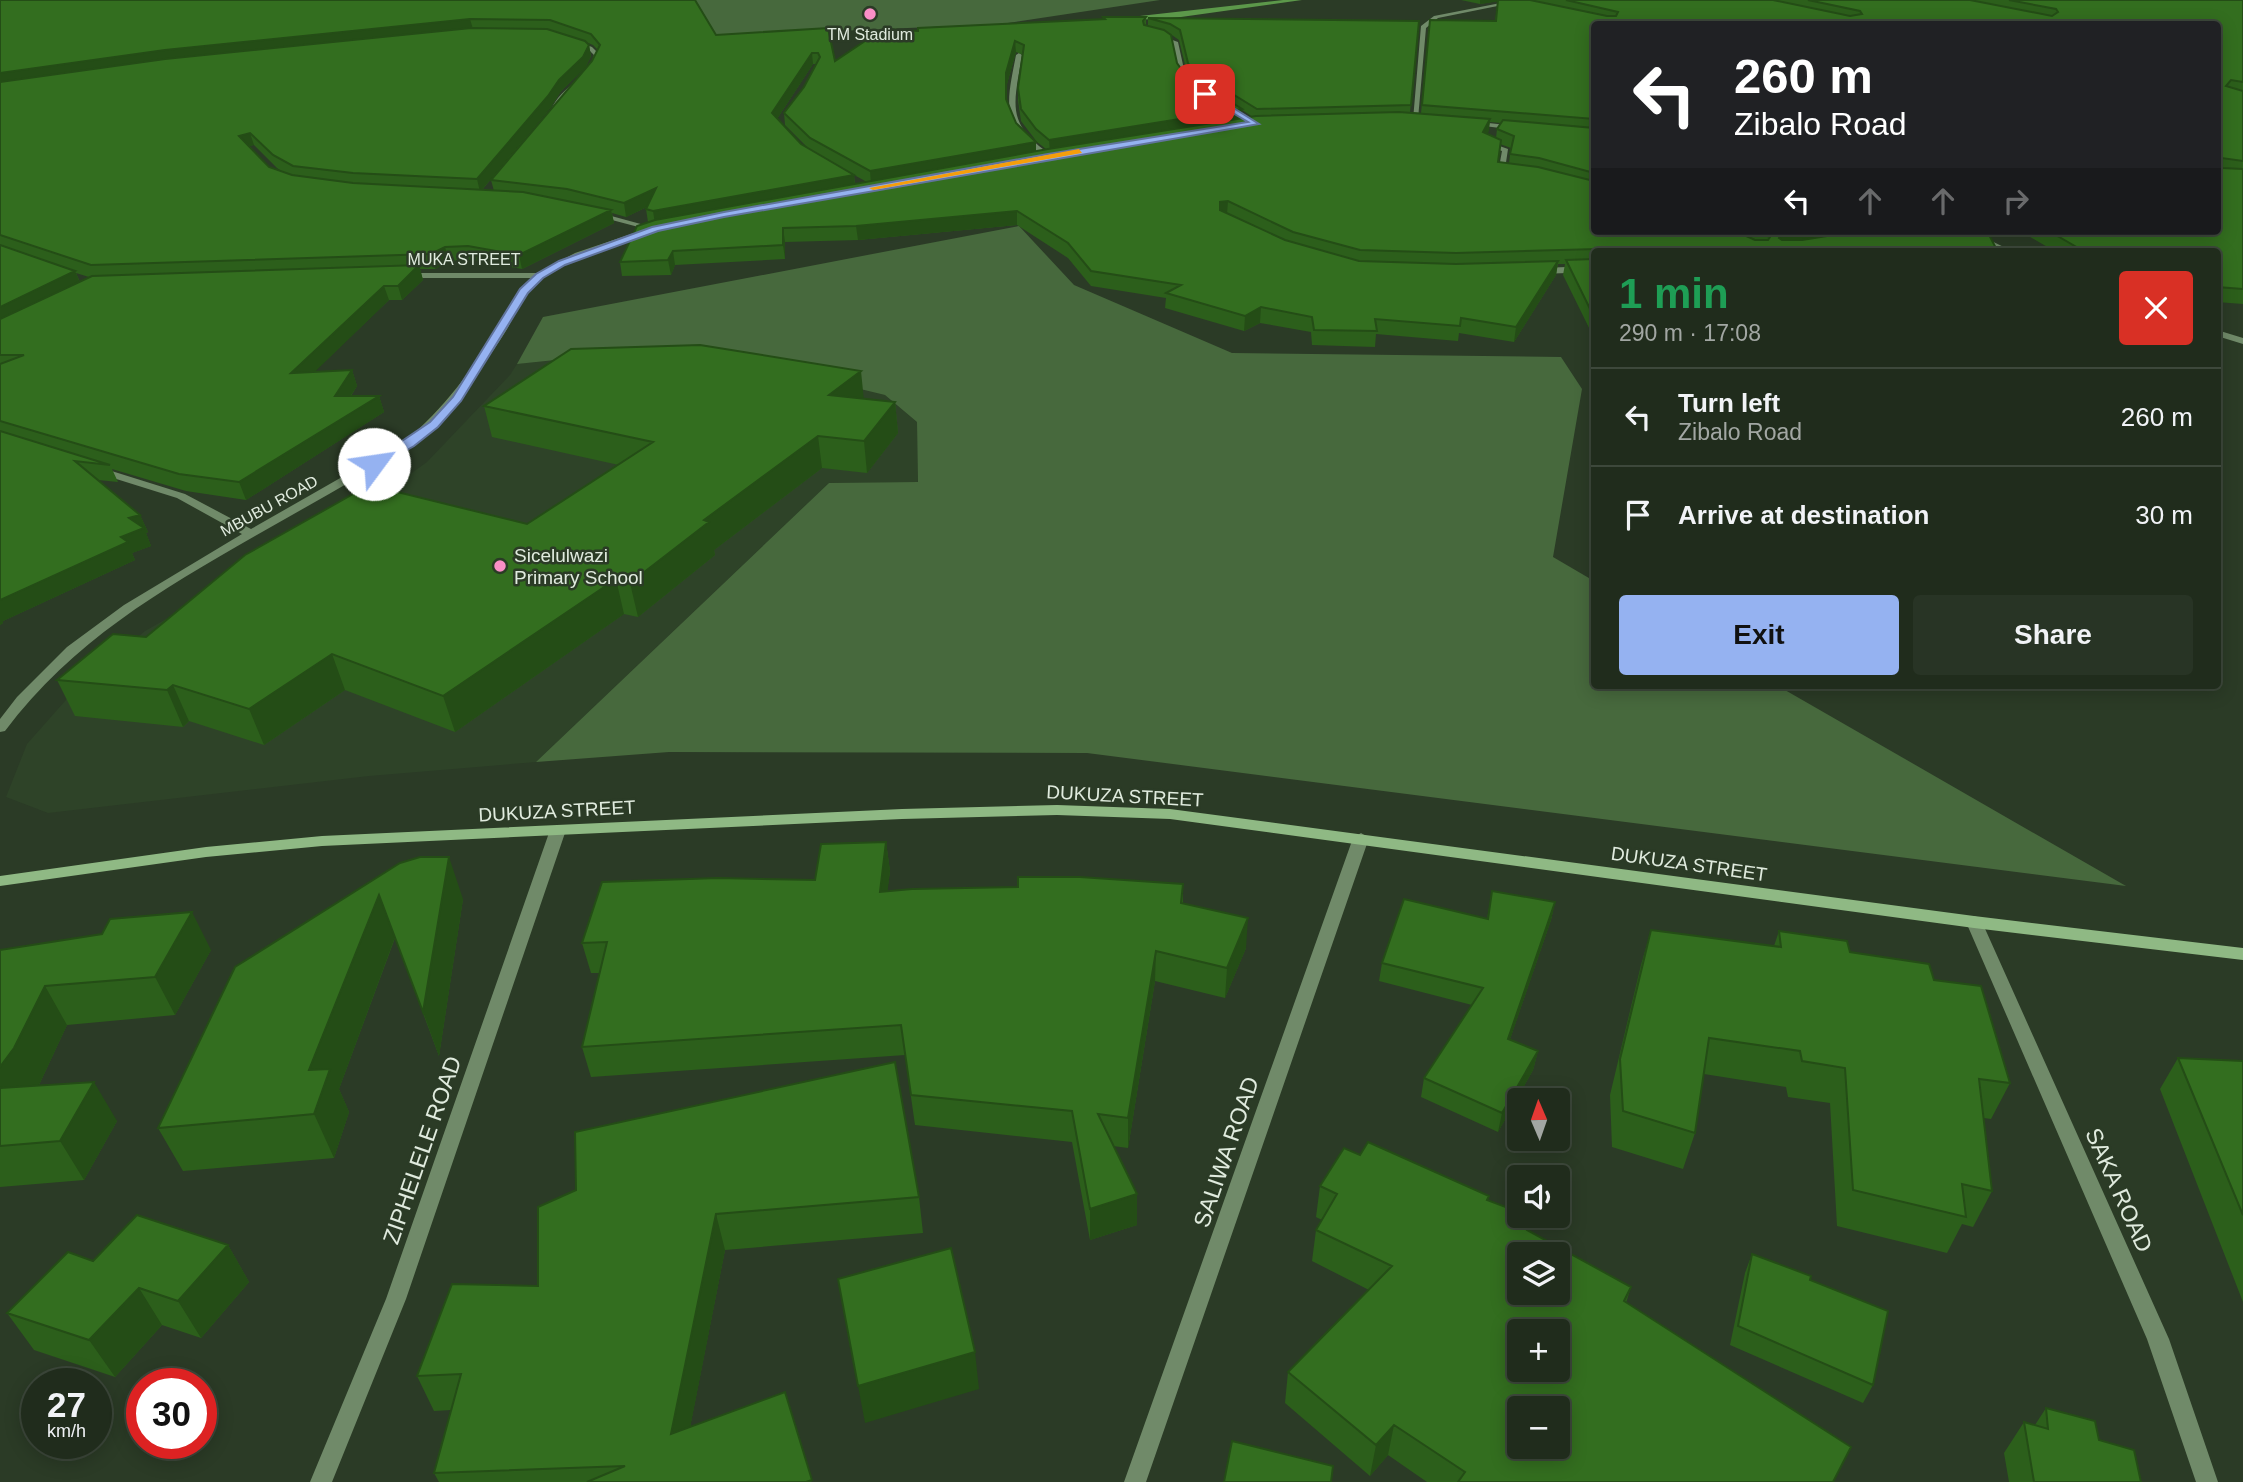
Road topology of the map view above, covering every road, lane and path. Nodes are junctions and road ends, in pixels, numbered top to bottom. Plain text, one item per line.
1 (1524, 2) edge
2 (1147, 32) edge
3 (561, 38) edge
4 (1019, 55) edge
5 (1197, 89) edge
6 (548, 119) edge
7 (1415, 120) edge
8 (1454, 122) edge
9 (1499, 126) junction
10 (1526, 129) edge
11 (1062, 154) edge
12 (1048, 157) junction
13 (1035, 159) edge
14 (1524, 173) edge
15 (583, 211) edge
16 (667, 226) edge
17 (655, 229) junction
18 (1973, 235) edge
19 (2001, 248) edge
20 (1591, 269) edge
21 (1524, 272) edge
22 (394, 275) edge
23 (540, 276) junction
24 (2221, 334) edge
25 (2243, 341) edge
26 (85, 466) edge
27 (251, 534) junction
28 (0, 728) edge
29 (558, 830) junction
30 (1362, 838) junction
31 (0, 881) edge
32 (1974, 922) junction
33 (2243, 954) edge
34 (321, 1482) edge
35 (1135, 1482) edge
36 (2207, 1482) edge

1 - 7 street
2 - 5 street
3 - 6 street
4 - 12 street
8 - 9 street
9 - 10 street
9 - 14 street
11 - 12 street
12 - 13 street
15 - 17 street
16 - 17 street, MBUBU ROAD
17 - 23 street, MBUBU ROAD
18 - 19 street
20 - 21 street
22 - 23 street, MUKA STREET
23 - 27 street, MBUBU ROAD
24 - 25 street
26 - 27 street
27 - 28 street, MBUBU ROAD
29 - 30 main road, DUKUZA STREET
29 - 31 main road, DUKUZA STREET
29 - 34 street, ZIPHELELE ROAD
30 - 32 main road, DUKUZA STREET
30 - 35 street, SALIWA ROAD
32 - 33 main road, DUKUZA STREET
32 - 36 street, SAKA ROAD

